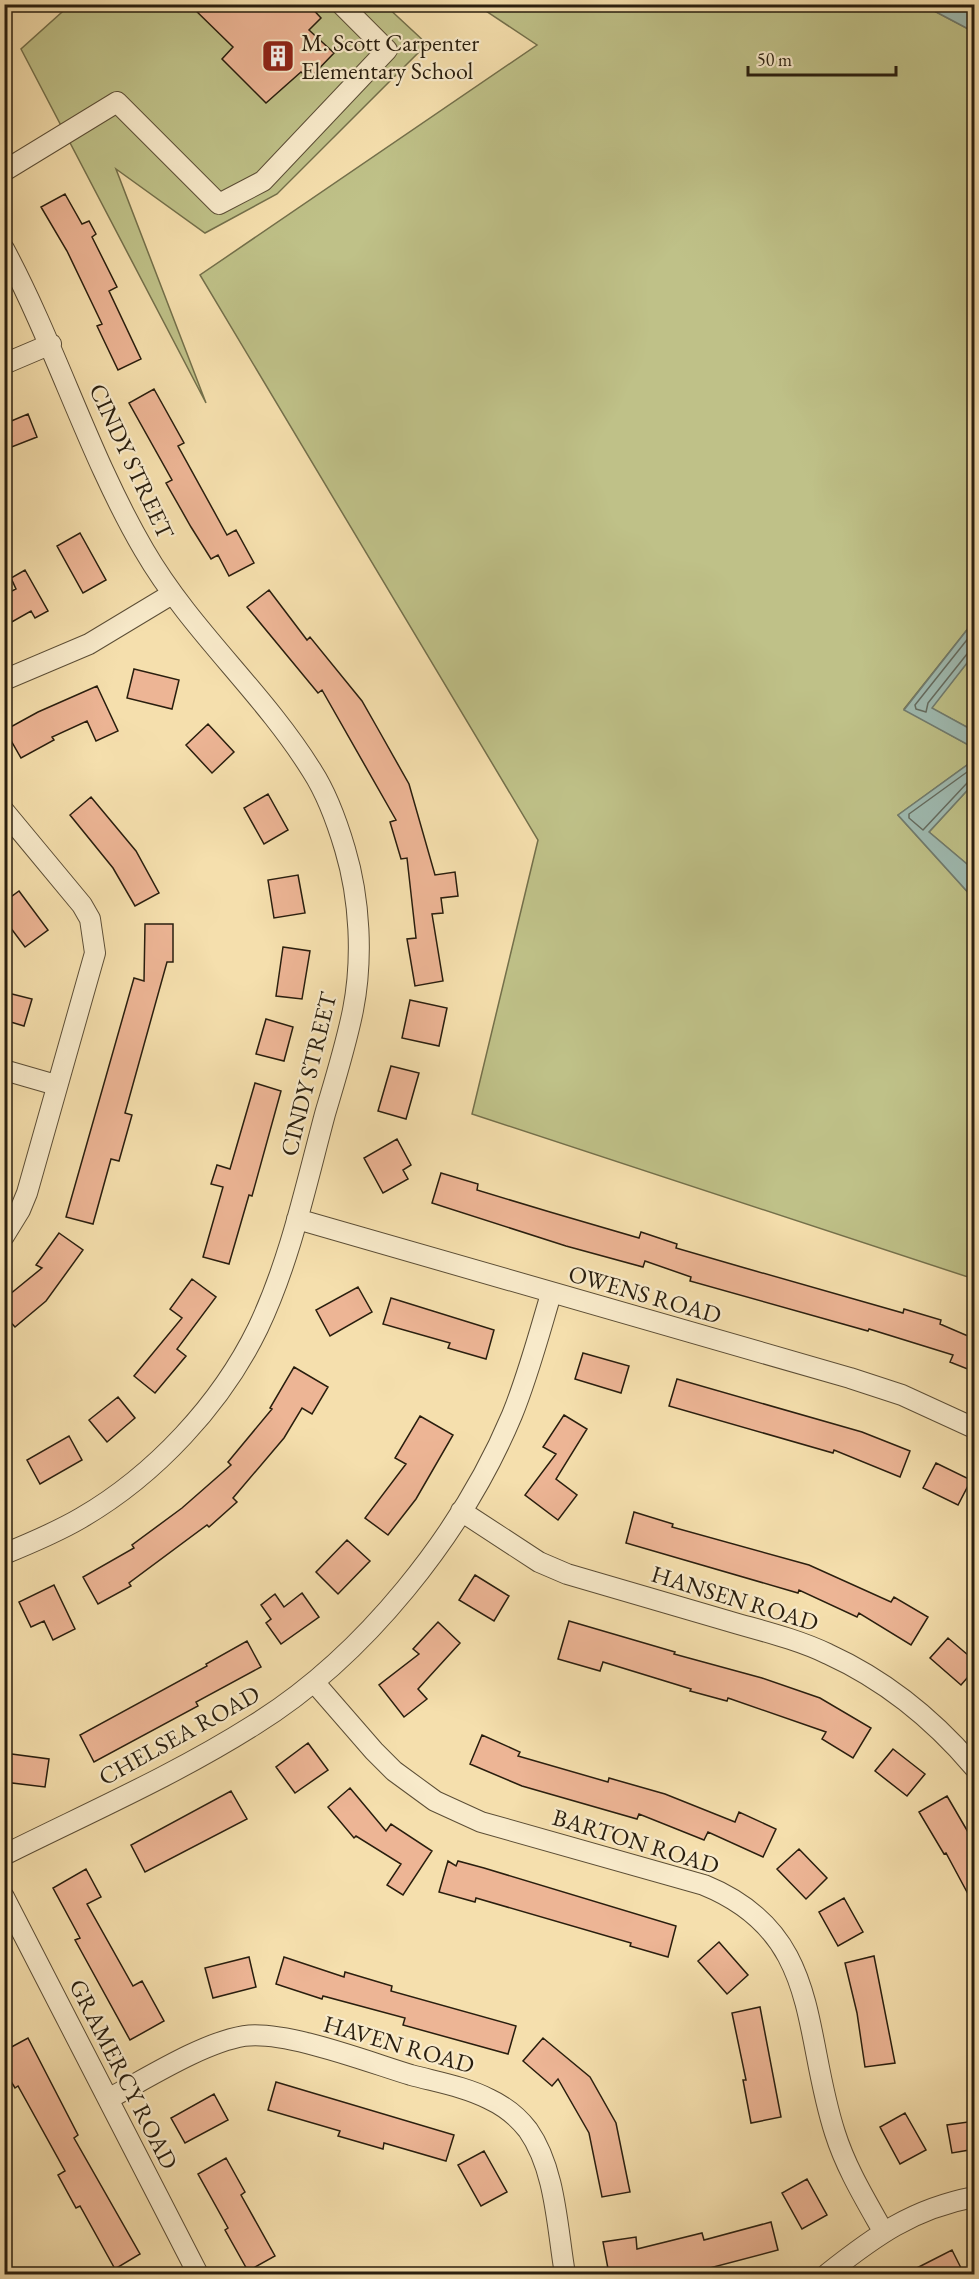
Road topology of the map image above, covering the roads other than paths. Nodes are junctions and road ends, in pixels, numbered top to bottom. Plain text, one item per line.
1 (342, 4) edge
2 (4, 171) edge
3 (4, 249) edge
4 (51, 344) junction
5 (4, 364) edge
6 (172, 594) junction
7 (4, 680) edge
8 (4, 812) edge
9 (4, 1070) edge
10 (56, 1085) junction
11 (297, 1219) junction
12 (4, 1236) edge
13 (552, 1294) junction
14 (975, 1428) edge
15 (461, 1511) junction
16 (4, 1554) edge
17 (314, 1682) junction
18 (975, 1767) edge
19 (4, 1855) edge
20 (4, 1897) edge
21 (108, 2099) junction
22 (975, 2197) edge
23 (883, 2231) junction
24 (198, 2274) edge
25 (565, 2274) edge
26 (827, 2274) edge

1 - 2 street
3 - 4 street, CINDY STREET
4 - 5 street
4 - 6 street, CINDY STREET
6 - 7 street
6 - 11 street, CINDY STREET
8 - 10 street
9 - 10 street
10 - 12 street
11 - 13 street, OWENS ROAD
11 - 16 street, CINDY STREET
13 - 14 street, OWENS ROAD
13 - 15 street, CHELSEA ROAD
15 - 17 street, CHELSEA ROAD
15 - 18 street, HANSEN ROAD
17 - 19 street, CHELSEA ROAD
17 - 23 street, BARTON ROAD
20 - 21 street, GRAMERCY ROAD
21 - 24 street, GRAMERCY ROAD
21 - 25 street, HAVEN ROAD
22 - 23 street
23 - 26 street

